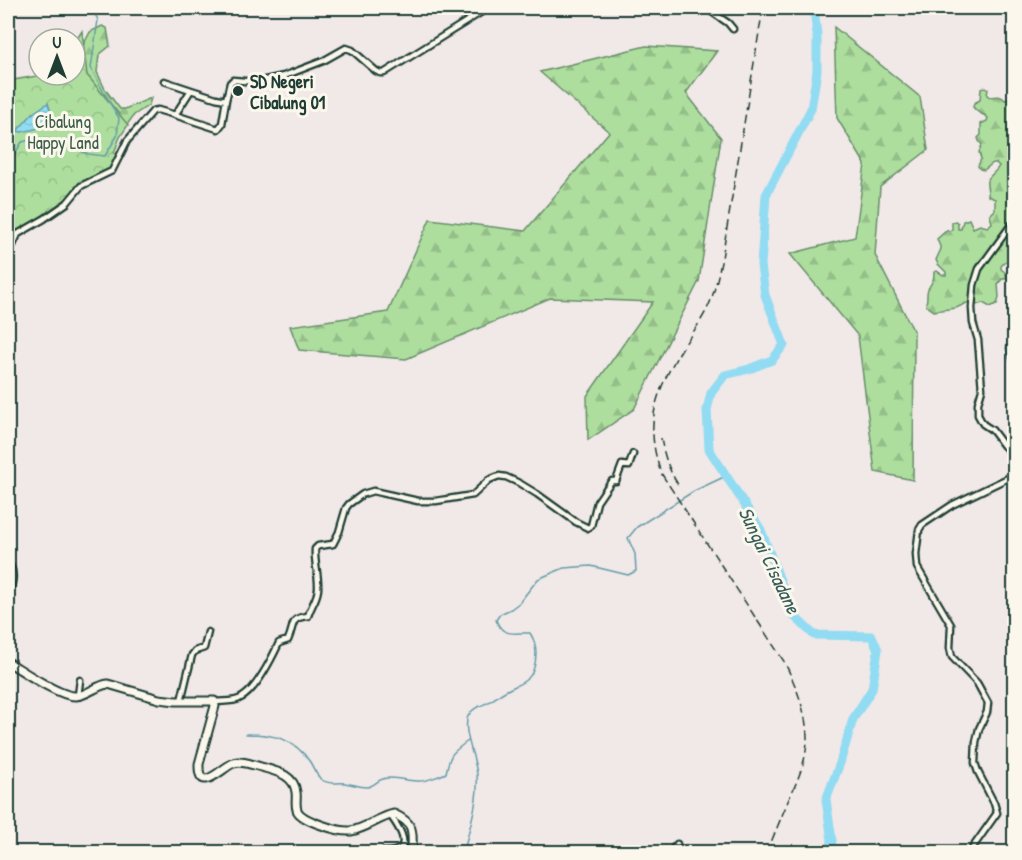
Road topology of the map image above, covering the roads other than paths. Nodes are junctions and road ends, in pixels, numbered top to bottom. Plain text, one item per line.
1 (488, 8) edge
2 (706, 8) edge
3 (733, 29) dead end
4 (164, 81) dead end
5 (191, 90) junction
6 (226, 100) junction
7 (175, 115) junction
8 (1011, 225) dead end
9 (8, 250) edge
10 (633, 454) dead end
11 (1014, 455) edge
12 (1014, 472) edge
13 (8, 565) edge
14 (8, 596) edge
15 (208, 632) dead end
16 (8, 662) edge
17 (80, 680) dead end
18 (78, 696) junction
19 (181, 701) junction
20 (215, 702) junction
21 (390, 815) junction
22 (677, 844) dead end
23 (382, 852) edge
24 (412, 852) edge
25 (672, 852) edge
26 (972, 852) edge

1 - 6 street
2 - 3 street
4 - 5 street
5 - 6 street
5 - 7 street
6 - 7 street
7 - 9 street
8 - 11 street
10 - 20 street
12 - 26 street
13 - 14 street
15 - 19 street
16 - 18 street
17 - 18 street
18 - 19 street
19 - 20 street
20 - 21 street
21 - 23 street
21 - 24 street
22 - 25 street

